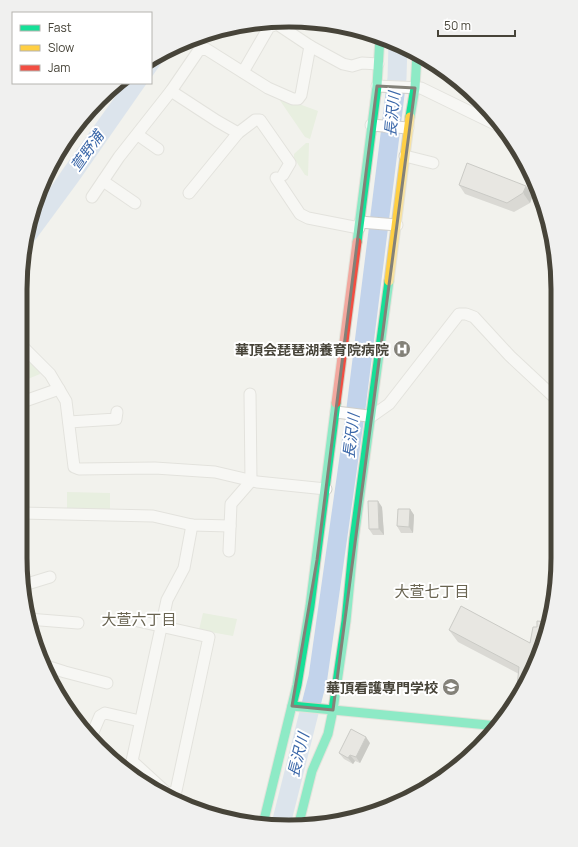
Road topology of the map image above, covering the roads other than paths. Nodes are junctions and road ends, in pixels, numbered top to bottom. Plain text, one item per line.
1 (282, 27) edge
2 (268, 28) edge
3 (380, 43) edge
4 (310, 46) junction
5 (416, 60) edge
6 (378, 64) junction
7 (243, 72) junction
8 (380, 86) junction
9 (412, 88) junction
10 (171, 91) junction
11 (491, 122) edge
12 (374, 125) junction
13 (405, 127) junction
14 (238, 133) junction
15 (138, 135) junction
16 (158, 149) dead end
17 (405, 156) junction
18 (433, 163) dead end
19 (103, 181) junction
20 (189, 193) dead end
21 (92, 197) dead end
22 (135, 203) dead end
23 (361, 224) junction
24 (394, 225) junction
25 (27, 351) edge
26 (59, 389) junction
27 (250, 394) dead end
28 (551, 394) edge
29 (27, 400) edge
30 (117, 412) dead end
31 (339, 413) junction
32 (370, 416) junction
33 (69, 422) junction
34 (251, 481) junction
35 (326, 489) junction
36 (27, 513) edge
37 (192, 525) junction
38 (230, 526) junction
39 (229, 551) dead end
40 (50, 577) dead end
41 (29, 584) edge
42 (34, 620) edge
43 (138, 621) dead end
44 (78, 623) dead end
45 (160, 626) junction
46 (51, 668) edge
47 (107, 683) dead end
48 (296, 706) junction
49 (330, 710) junction
50 (140, 721) junction
51 (490, 725) edge
52 (93, 732) edge
53 (158, 785) edge
54 (172, 792) edge
55 (265, 819) edge
56 (300, 819) edge

1 - 4 street
2 - 7 street
3 - 6 street
4 - 6 street
4 - 7 street
5 - 9 street
6 - 8 street
7 - 10 street
8 - 9 street
8 - 12 street
9 - 11 street
9 - 13 street
10 - 14 street
10 - 15 street
12 - 13 street
12 - 23 street
13 - 17 street
14 - 20 street
14 - 23 street
15 - 16 street
15 - 19 street
17 - 18 street
17 - 24 street
19 - 21 street
19 - 22 street
23 - 24 street
23 - 31 street
24 - 32 street
25 - 26 street
26 - 29 street
26 - 33 street
27 - 34 street
28 - 32 street
30 - 33 street
31 - 32 street
31 - 35 street
32 - 49 street
33 - 34 street
34 - 35 street
34 - 38 street
35 - 48 street
36 - 37 street
37 - 38 street
37 - 45 street
38 - 39 street
40 - 41 street
42 - 44 street
43 - 45 street
45 - 50 street
45 - 54 street
46 - 47 street
48 - 49 street
48 - 55 street
49 - 51 street
49 - 56 street
50 - 52 street
50 - 53 street

